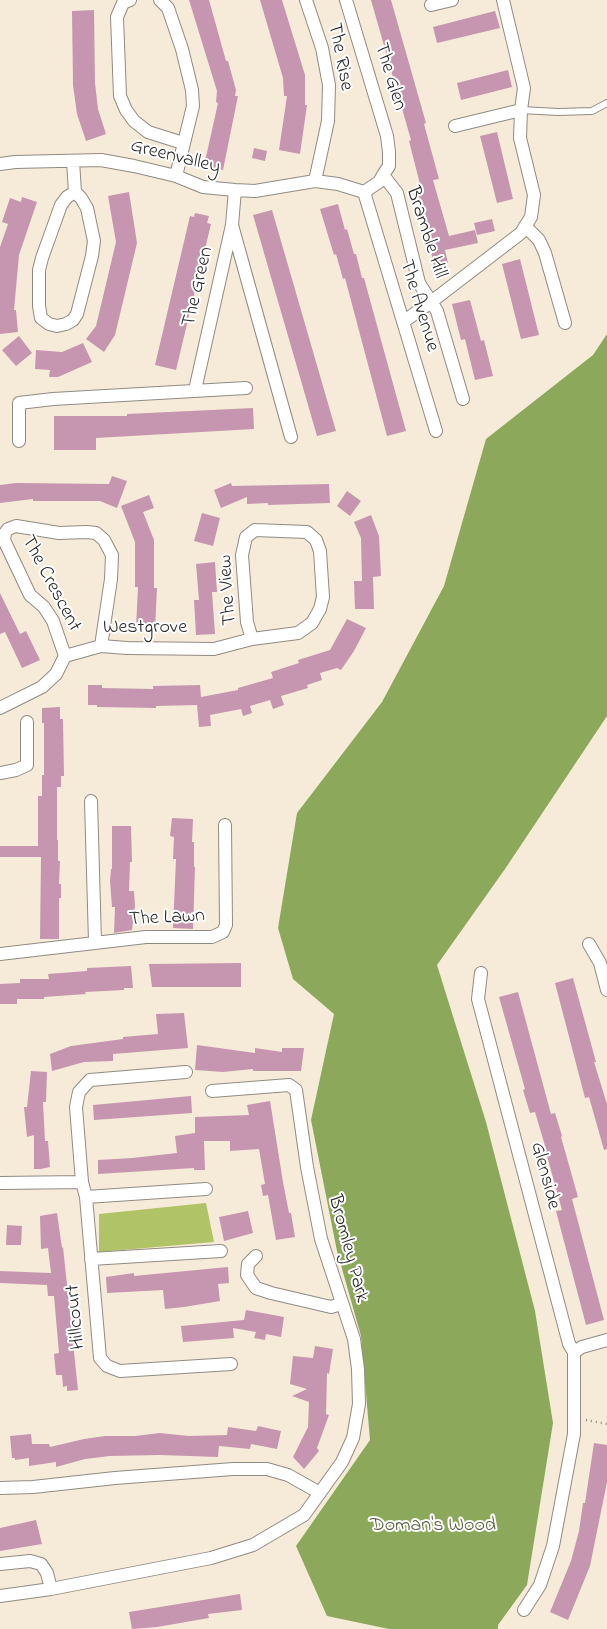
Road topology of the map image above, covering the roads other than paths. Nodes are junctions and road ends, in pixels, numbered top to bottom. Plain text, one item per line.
1 (130, 0) edge
2 (160, 0) edge
3 (306, 0) edge
4 (346, 0) edge
5 (452, 0) edge
6 (503, 0) edge
7 (431, 5) dead end
8 (607, 103) edge
9 (520, 110) junction
10 (455, 126) dead end
11 (183, 143) junction
12 (74, 161) junction
13 (0, 164) edge
14 (386, 171) junction
15 (176, 176) junction
16 (315, 181) junction
17 (235, 190) junction
18 (75, 192) junction
19 (364, 192) junction
20 (232, 225) junction
21 (525, 226) junction
22 (431, 302) junction
23 (403, 322) junction
24 (565, 323) dead end
25 (246, 388) dead end
26 (195, 390) junction
27 (464, 399) dead end
28 (436, 431) dead end
29 (292, 437) dead end
30 (19, 441) dead end
31 (252, 639) junction
32 (101, 646) junction
33 (65, 656) junction
34 (0, 708) edge
35 (27, 722) dead end
36 (0, 773) edge
37 (91, 801) dead end
38 (224, 825) dead end
39 (95, 942) junction
40 (589, 944) dead end
41 (0, 954) edge
42 (481, 973) dead end
43 (607, 990) edge
44 (186, 1072) dead end
45 (212, 1091) dead end
46 (82, 1182) junction
47 (0, 1183) edge
48 (206, 1189) dead end
49 (86, 1197) junction
50 (222, 1250) dead end
51 (256, 1256) dead end
52 (91, 1259) junction
53 (341, 1304) junction
54 (607, 1340) edge
55 (574, 1352) junction
56 (231, 1364) dead end
57 (0, 1488) edge
58 (320, 1493) junction
59 (0, 1564) edge
60 (50, 1589) junction
61 (0, 1596) edge
62 (524, 1610) dead end

1 - 11 street
2 - 11 street
3 - 16 street, The Rise
4 - 14 street, The Glen
5 - 7 street
6 - 9 street, Bramble Hill
8 - 9 lane
9 - 10 street
9 - 21 street, Bramble Hill
11 - 15 street
12 - 13 street, Greenvalley
12 - 15 street, Greenvalley
12 - 18 street
14 - 19 street
14 - 22 street, Bramble Hill
15 - 17 street, Greenvalley
16 - 17 street, Greenvalley
16 - 19 street, Greenvalley
17 - 20 street, The Green
18 - 18 street
19 - 23 street, The Avenue
20 - 26 street, The Green
20 - 29 street
21 - 22 street, Bramble Hill
21 - 24 street
22 - 23 street, Bramble Hill
22 - 27 street, Bramble Hill
23 - 28 street, The Avenue
25 - 26 street
26 - 30 street
31 - 31 street, The View
31 - 32 street, Westgrove
32 - 33 street, Westgrove
32 - 33 street, The Crescent
33 - 34 street
35 - 36 street
37 - 39 street
38 - 39 street, The Lawn
39 - 41 street, The Lawn
40 - 43 street
42 - 55 street, Glenside
44 - 46 street, Hillcourt
45 - 53 street, Bromley Park
46 - 47 street
46 - 49 street, Hillcourt
48 - 49 street
49 - 52 street, Hillcourt
50 - 52 street
51 - 53 street
52 - 56 street, Hillcourt
53 - 58 street, Bromley Park
54 - 55 street
55 - 62 street
57 - 58 street
58 - 60 street, Bromley Park
59 - 60 street
60 - 61 street, Bromley Park

